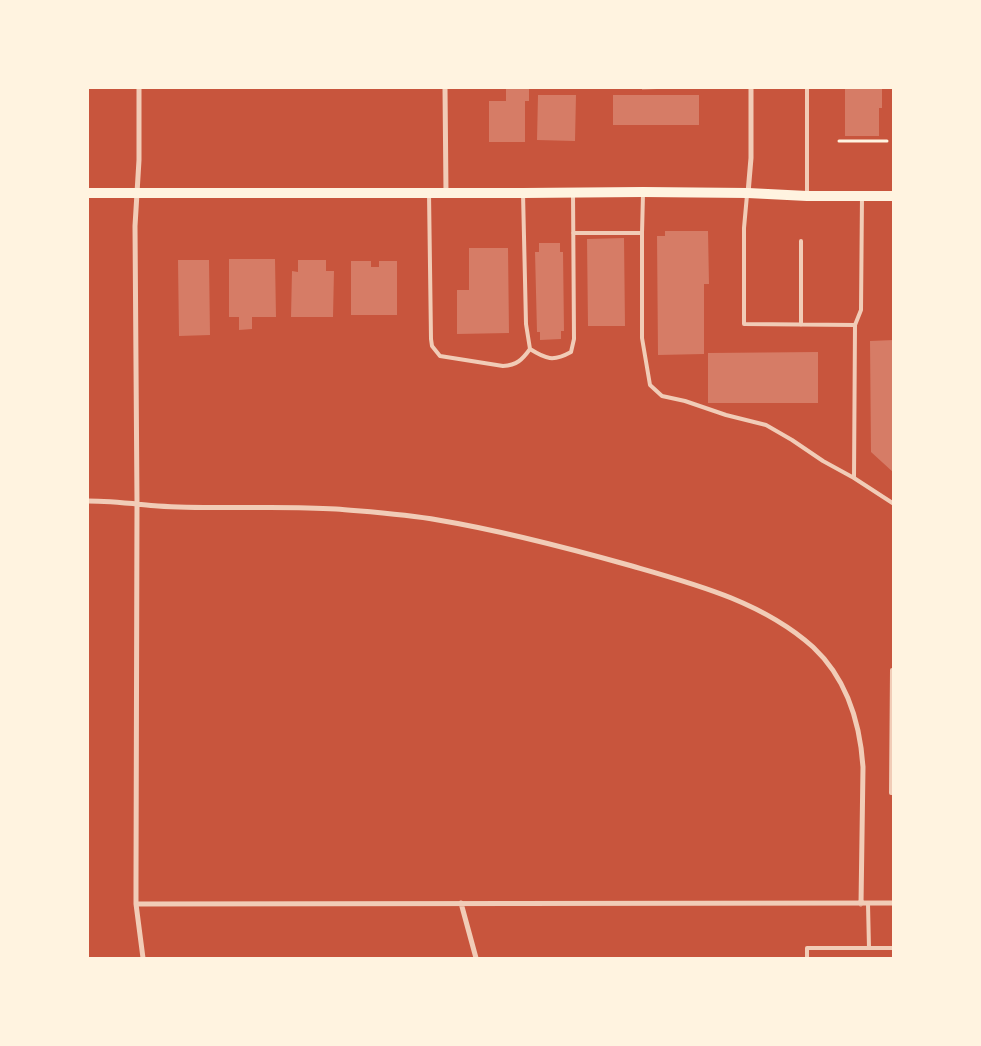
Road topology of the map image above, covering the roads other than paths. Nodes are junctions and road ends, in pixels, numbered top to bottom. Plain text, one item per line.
1 (139, 88) edge
2 (445, 88) edge
3 (751, 88) edge
4 (807, 88) edge
5 (573, 192) junction
6 (643, 192) junction
7 (748, 192) junction
8 (88, 193) edge
9 (137, 193) junction
10 (429, 193) junction
11 (446, 193) junction
12 (522, 193) junction
13 (807, 196) junction
14 (862, 196) junction
15 (894, 196) edge
16 (573, 233) junction
17 (642, 233) junction
18 (801, 241) dead end
19 (801, 325) junction
20 (855, 326) junction
21 (530, 349) junction
22 (854, 478) junction
23 (88, 501) edge
24 (137, 503) junction
25 (894, 504) edge
26 (894, 670) edge
27 (894, 793) edge
28 (461, 903) junction
29 (894, 903) edge
30 (136, 904) junction
31 (862, 904) junction
32 (868, 904) junction
33 (869, 948) junction
34 (894, 948) edge
35 (143, 958) edge
36 (476, 958) edge
37 (807, 958) edge

1 - 9 street
2 - 11 street
3 - 7 street
4 - 13 lane
5 - 6 main road
5 - 12 main road
5 - 16 lane
6 - 7 main road
6 - 17 lane
7 - 13 main road
7 - 19 lane
8 - 9 main road
9 - 10 main road
9 - 24 street
10 - 11 main road
10 - 21 lane
11 - 12 main road
12 - 21 lane
13 - 14 main road
14 - 15 main road
14 - 20 lane
16 - 17 lane
16 - 21 lane
17 - 22 lane
18 - 19 lane
19 - 20 lane
20 - 22 lane
22 - 25 lane
23 - 24 street
24 - 30 street
24 - 31 street
26 - 27 lane
28 - 30 street
28 - 31 street
28 - 36 street
29 - 32 street
30 - 35 street
31 - 32 street
32 - 33 lane
33 - 34 lane
33 - 37 lane

